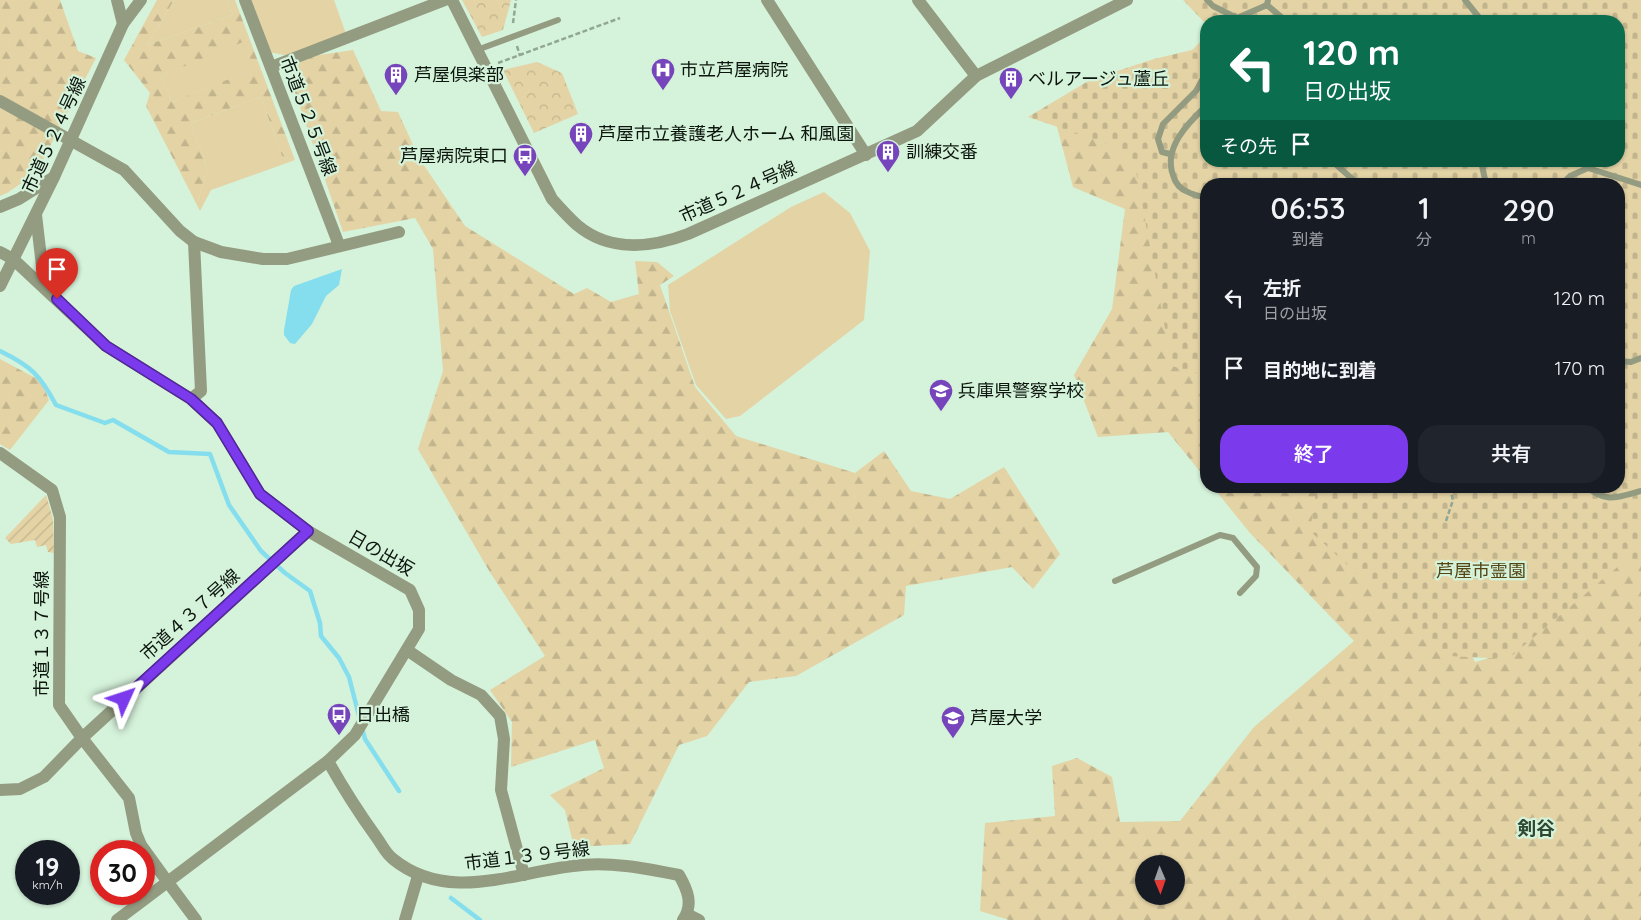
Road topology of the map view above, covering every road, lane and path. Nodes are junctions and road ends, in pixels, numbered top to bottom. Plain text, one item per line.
1 (118, 0) edge
2 (141, 0) edge
3 (245, 0) edge
4 (446, 0) edge
5 (452, 0) edge
6 (516, 0) edge
7 (767, 0) edge
8 (918, 0) edge
9 (1127, 0) edge
10 (1207, 0) edge
11 (1465, 0) edge
12 (1267, 3) edge
13 (1228, 15) edge
14 (1245, 15) edge
15 (1280, 15) edge
16 (1477, 15) edge
17 (620, 18) dead end
18 (558, 20) dead end
19 (513, 23) dead end
20 (124, 24) junction
21 (517, 46) dead end
22 (477, 50) junction
23 (520, 56) junction
24 (495, 58) dead end
25 (270, 67) junction
26 (976, 76) junction
27 (1200, 84) edge
28 (0, 102) edge
29 (1200, 112) edge
30 (71, 140) junction
31 (1170, 154) junction
32 (866, 155) junction
33 (1339, 167) edge
34 (1584, 167) edge
35 (1592, 167) edge
36 (54, 177) junction
37 (1351, 178) edge
38 (1568, 178) edge
39 (1622, 178) edge
40 (1625, 179) edge
41 (1641, 185) edge
42 (1200, 196) edge
43 (0, 207) edge
44 (36, 216) junction
45 (399, 232) dead end
46 (194, 242) junction
47 (338, 245) junction
48 (0, 252) edge
49 (13, 260) junction
50 (0, 286) edge
51 (57, 299) junction
52 (1641, 358) edge
53 (1625, 362) edge
54 (191, 399) junction
55 (0, 453) edge
56 (1641, 490) edge
57 (1451, 493) edge
58 (1594, 493) edge
59 (1446, 521) dead end
60 (308, 531) junction
61 (1115, 581) dead end
62 (1240, 593) dead end
63 (407, 650) junction
64 (82, 738) junction
65 (328, 761) junction
66 (0, 790) edge
67 (524, 875) junction
68 (418, 876) junction
69 (166, 881) junction
70 (685, 917) edge
71 (117, 920) edge
72 (196, 920) edge
73 (405, 920) edge
74 (699, 920) edge

1 - 20 street
2 - 20 street, 市道５２４号線
3 - 25 street, 市道５２５号線
4 - 25 street
5 - 22 street, 市道５２４号線
6 - 19 path
7 - 32 street
8 - 26 street
9 - 26 street, 市道５２４号線
10 - 13 lane
11 - 16 lane
12 - 14 lane
12 - 15 lane
17 - 23 path
18 - 22 lane
20 - 30 street, 市道５２４号線
21 - 23 path
22 - 32 street, 市道５２４号線
23 - 24 path
25 - 47 street, 市道５２５号線
26 - 32 street, 市道５２４号線
27 - 31 lane
28 - 30 street
29 - 31 lane
30 - 36 street, 市道５２４号線
30 - 46 street
31 - 42 lane
33 - 37 lane
34 - 38 lane
35 - 39 lane
36 - 43 street
36 - 44 street, 市道５２４号線
40 - 41 lane
44 - 49 street, 市道５２４号線
44 - 51 street
45 - 47 street
46 - 47 street
46 - 54 street
48 - 49 street, 日の出坂
49 - 50 street, 市道５２４号線
49 - 51 street, 日の出坂
51 - 54 street, 日の出坂
52 - 53 lane
54 - 60 street, 日の出坂
55 - 64 street, 市道１３７号線
56 - 58 lane
57 - 59 path
60 - 63 street, 日の出坂
60 - 64 street, 市道４３７号線
61 - 62 lane
63 - 65 street, 日の出坂
63 - 67 street
64 - 66 street, 市道４３７号線
64 - 69 street, 市道１３７号線
65 - 68 street, 市道１３９号線
65 - 69 street, 日の出坂
67 - 68 street, 市道１３９号線
67 - 70 street, 市道１３９号線
68 - 73 street
69 - 71 street, 日の出坂
69 - 72 street, 市道１３７号線
70 - 74 street

